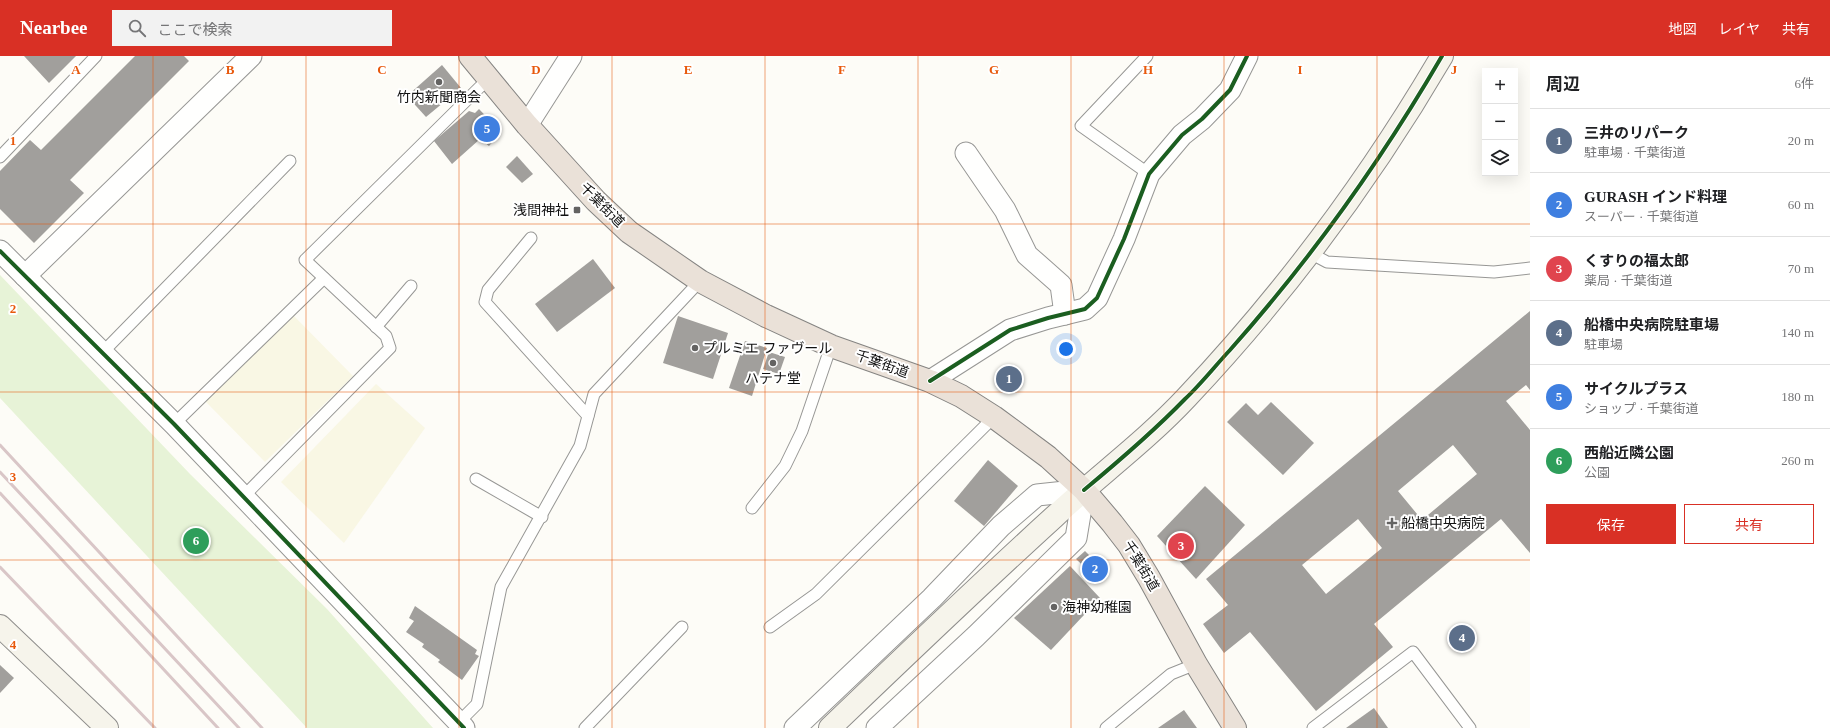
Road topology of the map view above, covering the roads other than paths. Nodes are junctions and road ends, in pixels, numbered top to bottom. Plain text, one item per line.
1 (96, 56) edge
2 (251, 56) edge
3 (470, 56) edge
4 (571, 56) edge
5 (1147, 56) edge
6 (1247, 56) edge
7 (1442, 56) edge
8 (489, 78) junction
9 (527, 125) junction
10 (966, 153) dead end
11 (0, 157) edge
12 (290, 160) dead end
13 (1149, 174) junction
14 (531, 238) dead end
15 (0, 251) edge
16 (1310, 253) junction
17 (1530, 268) edge
18 (25, 276) junction
19 (324, 278) junction
20 (700, 281) junction
21 (411, 286) dead end
22 (1065, 314) junction
23 (376, 327) junction
24 (831, 346) junction
25 (102, 353) junction
26 (930, 381) junction
27 (588, 416) junction
28 (994, 417) junction
29 (174, 424) junction
30 (476, 478) dead end
31 (1084, 490) junction
32 (243, 497) junction
33 (752, 508) dead end
34 (542, 517) junction
35 (0, 626) edge
36 (682, 627) dead end
37 (770, 627) dead end
38 (1196, 664) junction
39 (461, 725) edge
40 (107, 728) edge
41 (585, 728) edge
42 (795, 728) edge
43 (830, 728) edge
44 (877, 728) edge
45 (1106, 728) edge
46 (1235, 728) edge
47 (1313, 728) edge
48 (1470, 728) edge

1 - 11 lane
2 - 18 street
3 - 8 highway, 千葉街道
4 - 9 street
5 - 13 lane
6 - 13 street
7 - 16 street
8 - 9 highway, 千葉街道
8 - 19 lane
9 - 20 highway, 千葉街道
10 - 22 street
12 - 25 lane
13 - 22 street
14 - 27 lane
15 - 18 street
16 - 17 lane
16 - 31 street
18 - 25 street
19 - 23 lane
19 - 29 lane
20 - 24 highway, 千葉街道
20 - 27 lane
21 - 23 lane
22 - 26 street
23 - 32 lane
24 - 26 highway, 千葉街道
24 - 33 lane
25 - 29 street
26 - 28 highway, 千葉街道
27 - 34 lane
28 - 31 highway, 千葉街道
28 - 37 lane
29 - 32 street
30 - 34 lane
31 - 38 highway, 千葉街道
31 - 42 street
31 - 43 street
31 - 44 street
32 - 39 street
34 - 39 lane
35 - 40 street
36 - 41 lane
38 - 45 lane
38 - 46 highway, 千葉街道
47 - 48 lane

